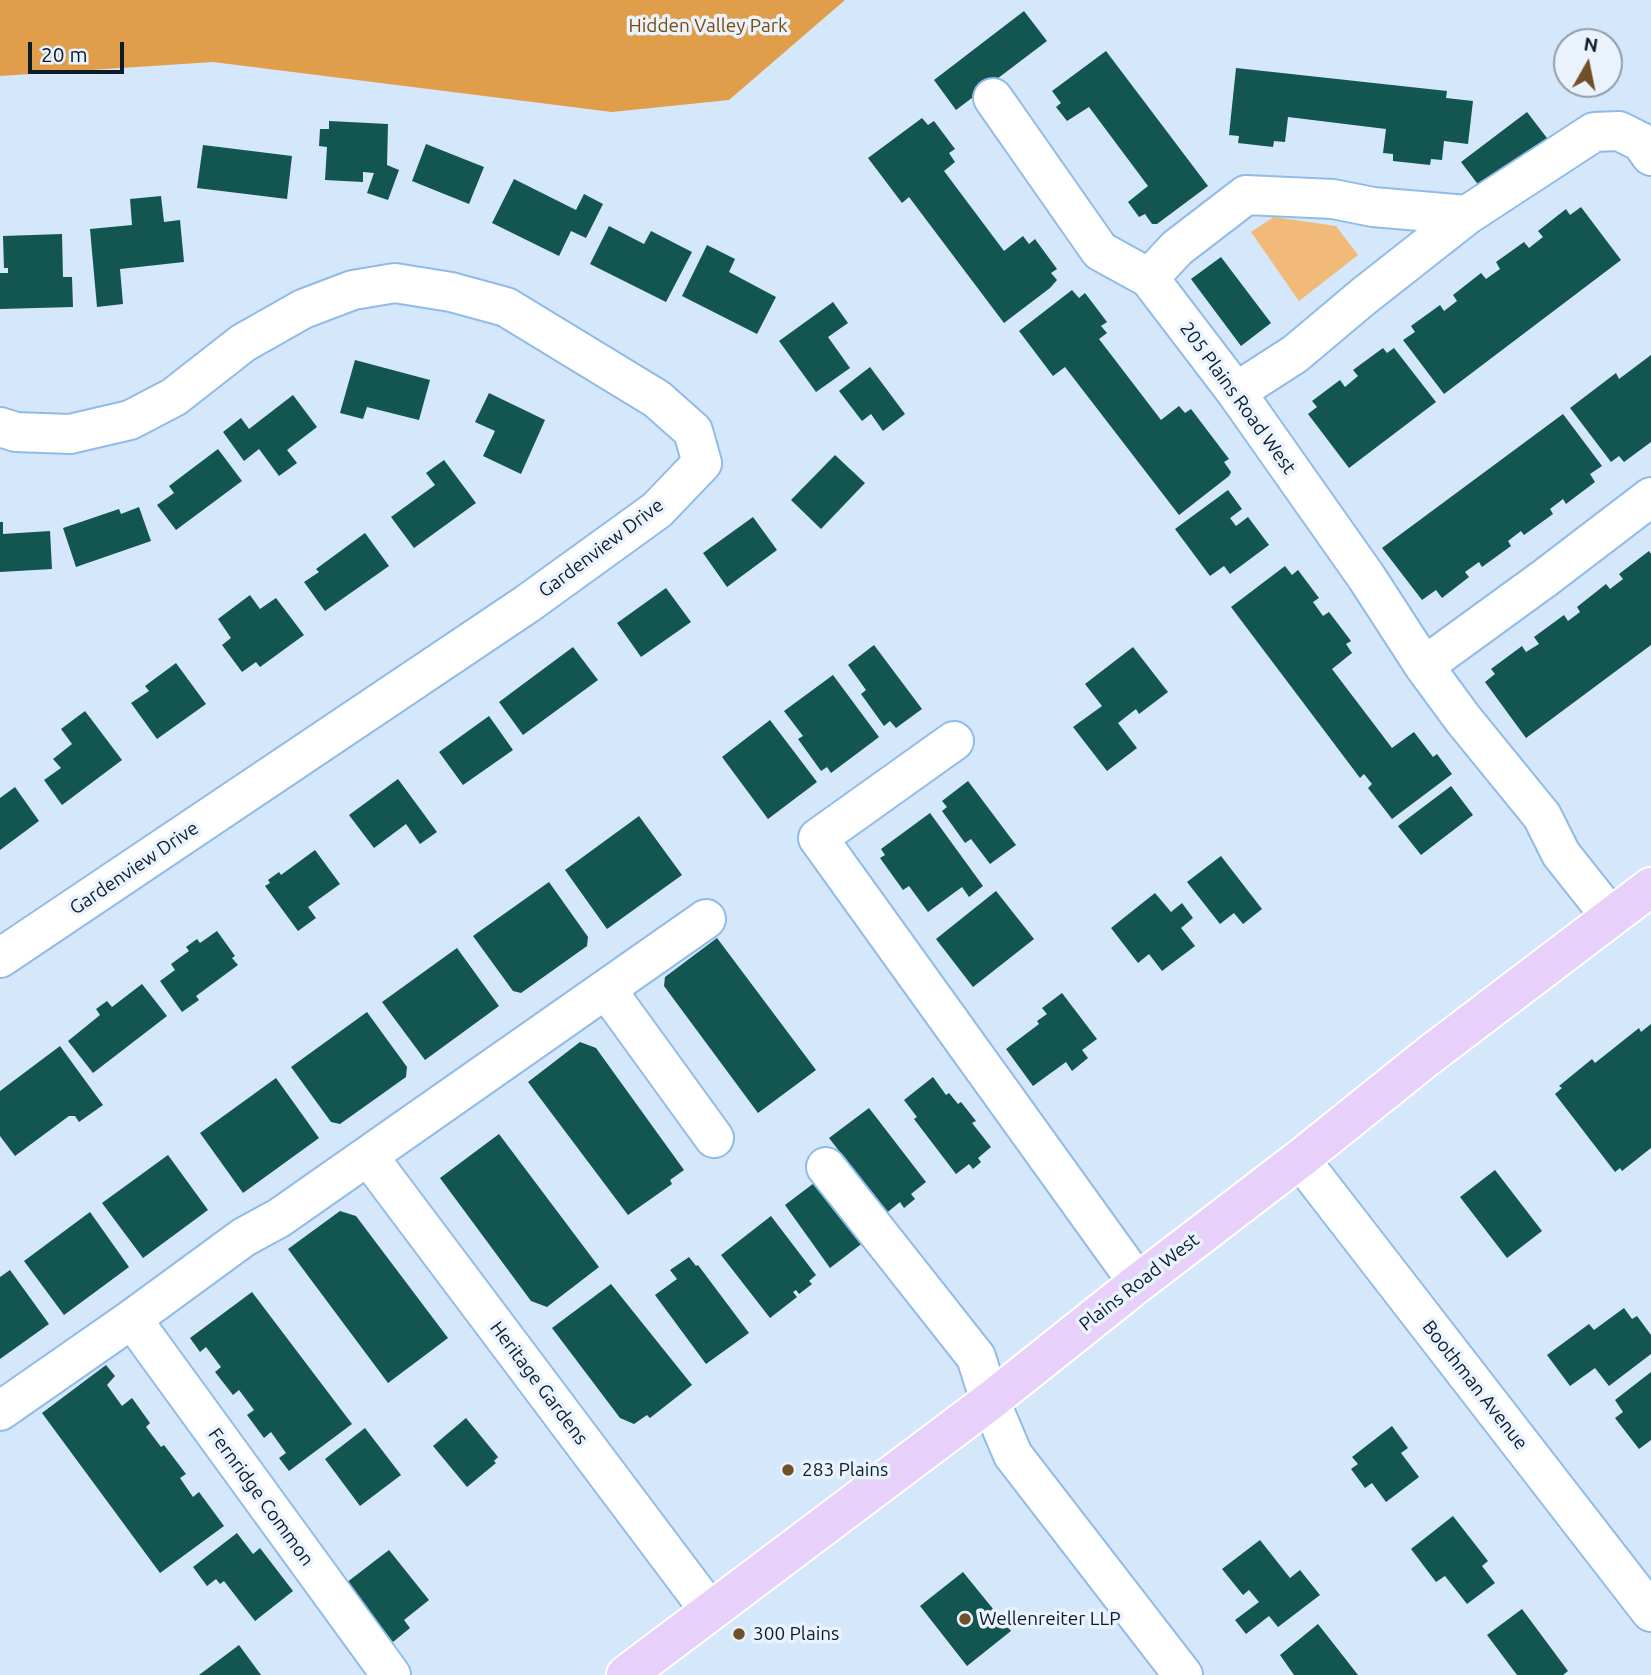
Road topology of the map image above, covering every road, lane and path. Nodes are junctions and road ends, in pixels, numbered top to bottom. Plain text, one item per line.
1 (993, 98) dead end
2 (1651, 156) edge
3 (1467, 215) junction
4 (1149, 278) junction
5 (1236, 392) junction
6 (0, 428) edge
7 (1651, 497) edge
8 (1424, 666) junction
9 (954, 741) dead end
10 (1651, 887) edge
11 (1611, 917) junction
12 (706, 919) dead end
13 (0, 958) edge
14 (606, 989) junction
15 (714, 1138) dead end
16 (368, 1156) junction
17 (1300, 1158) junction
18 (826, 1167) dead end
19 (1138, 1283) junction
20 (132, 1319) junction
21 (990, 1401) junction
22 (0, 1411) edge
23 (710, 1611) junction
24 (1651, 1612) edge
25 (391, 1675) edge
26 (626, 1675) edge
27 (1183, 1675) edge

1 - 4 street, 205 Plains Road West
2 - 3 street
3 - 4 street
3 - 5 street
4 - 5 street, 205 Plains Road West
5 - 8 street, 205 Plains Road West
6 - 13 street, Gardenview Drive
7 - 8 street
8 - 11 street, 205 Plains Road West
9 - 19 street
10 - 11 main road, Plains Road West
11 - 17 main road, Plains Road West
12 - 14 street
14 - 15 street
14 - 16 street
16 - 20 street
16 - 23 street, Heritage Gardens
17 - 19 main road, Plains Road West
17 - 24 street, Boothman Avenue
18 - 21 street
19 - 21 main road, Plains Road West
20 - 22 street
20 - 25 street, Fernridge Common
21 - 23 main road, Plains Road West
21 - 27 street
23 - 26 main road, Plains Road West

